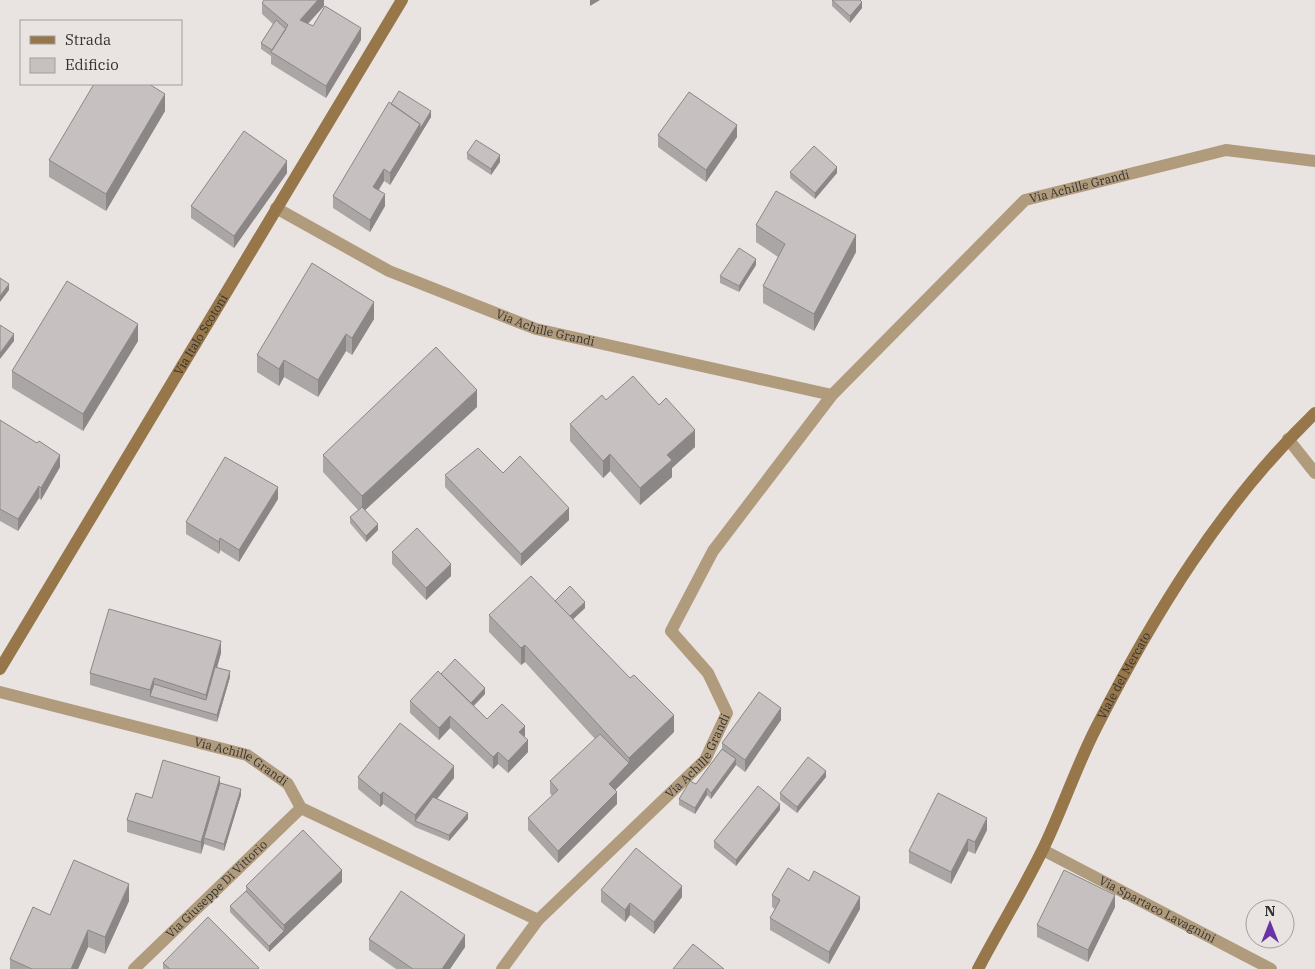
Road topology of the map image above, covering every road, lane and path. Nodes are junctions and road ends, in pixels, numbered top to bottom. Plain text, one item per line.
1 (402, 0) edge
2 (1315, 161) edge
3 (276, 208) junction
4 (832, 395) junction
5 (1315, 413) edge
6 (1288, 439) junction
7 (1315, 473) edge
8 (0, 669) edge
9 (0, 692) edge
10 (301, 808) junction
11 (1042, 850) junction
12 (538, 920) junction
13 (134, 969) edge
14 (502, 969) edge
15 (978, 969) edge
16 (1271, 969) edge

1 - 3 street, Via Italo Scotoni
2 - 4 street, Via Achille Grandi
3 - 4 street, Via Achille Grandi
3 - 8 street, Via Italo Scotoni
4 - 12 street, Via Achille Grandi
5 - 6 street, Viale del Mercato
6 - 7 street
6 - 11 street, Viale del Mercato
9 - 10 street, Via Achille Grandi
10 - 12 street
10 - 13 street, Via Giuseppe Di Vittorio
11 - 15 street, Viale del Mercato
11 - 16 street, Via Spartaco Lavagnini
12 - 14 street, Via Achille Grandi

